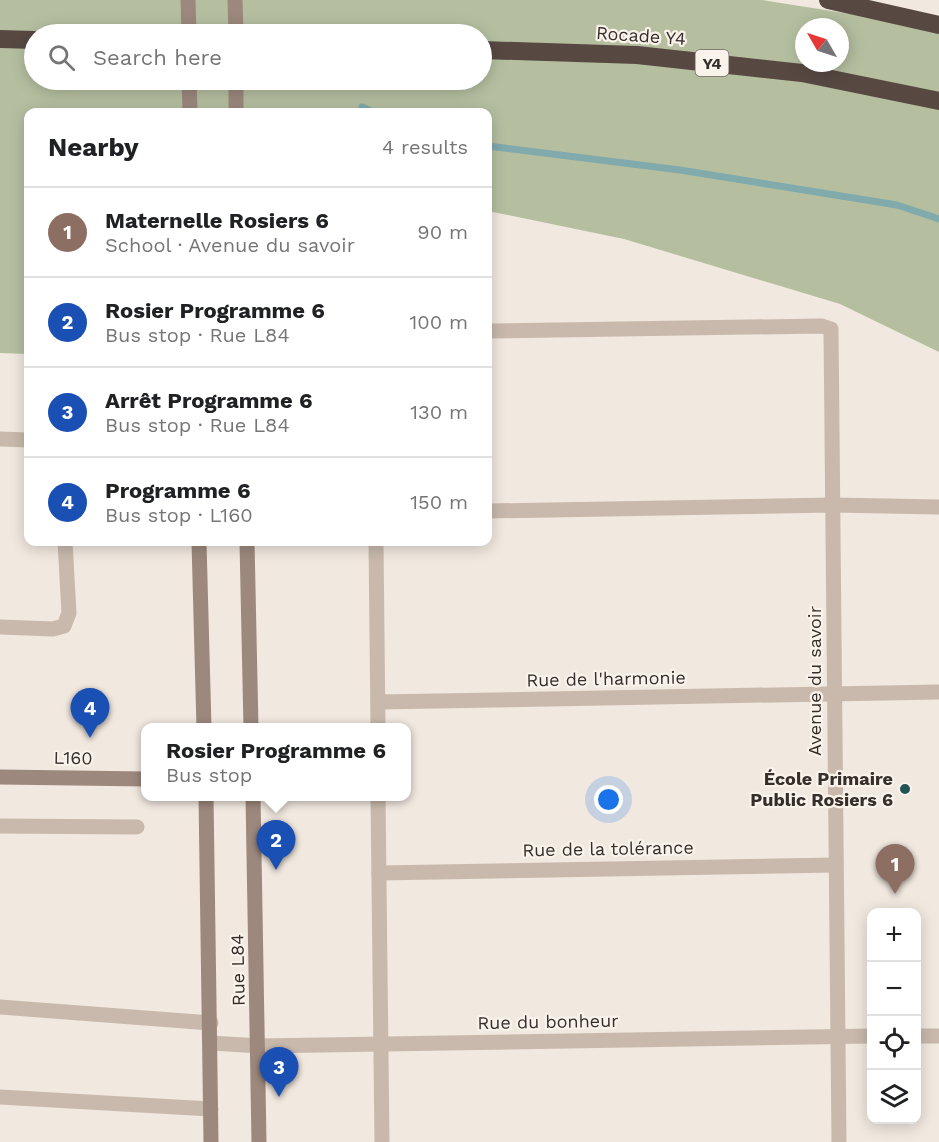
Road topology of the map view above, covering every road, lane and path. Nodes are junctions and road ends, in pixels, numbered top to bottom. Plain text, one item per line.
1 (188, 0) edge
2 (235, 0) edge
3 (828, 0) edge
4 (189, 24) edge
5 (236, 24) edge
6 (939, 25) edge
7 (0, 39) edge
8 (24, 40) edge
9 (492, 50) edge
10 (189, 90) edge
11 (236, 90) edge
12 (939, 101) edge
13 (190, 108) edge
14 (236, 108) edge
15 (492, 331) edge
16 (0, 439) edge
17 (24, 440) edge
18 (832, 505) junction
19 (939, 507) edge
20 (492, 511) edge
21 (65, 546) edge
22 (199, 546) edge
23 (247, 546) edge
24 (376, 546) edge
25 (0, 627) edge
26 (939, 692) edge
27 (835, 694) junction
28 (378, 702) junction
29 (204, 723) edge
30 (251, 723) edge
31 (378, 723) edge
32 (0, 777) edge
33 (141, 779) edge
34 (206, 801) edge
35 (253, 801) edge
36 (378, 801) edge
37 (0, 826) edge
38 (137, 827) dead end
39 (836, 865) junction
40 (379, 873) junction
41 (0, 1007) edge
42 (211, 1023) junction
43 (838, 1036) junction
44 (867, 1036) edge
45 (921, 1036) edge
46 (939, 1036) edge
47 (212, 1043) junction
48 (381, 1044) junction
49 (259, 1046) junction
50 (0, 1097) edge
51 (211, 1109) junction
52 (211, 1142) edge
53 (259, 1142) edge
54 (382, 1142) edge
55 (839, 1142) edge

1 - 4 main road
2 - 5 main road
3 - 6 highway
7 - 8 highway
9 - 12 highway, Rocade Y4 / Y4
10 - 13 main road
11 - 14 main road
15 - 18 street, Avenue du savoir
16 - 17 street
18 - 19 street
18 - 20 street
18 - 27 street, Avenue du savoir
21 - 25 street
22 - 29 main road
23 - 30 main road
24 - 28 street
26 - 27 street, Rue de l'harmonie
27 - 28 street, Rue de l'harmonie
27 - 39 street, Avenue du savoir
28 - 31 street
32 - 33 main road, L160
34 - 42 main road, Rue L84
35 - 49 main road, Rue L84
36 - 40 street
37 - 38 street
39 - 40 street, Rue de la tolérance
39 - 43 street, Avenue du savoir
40 - 48 street
41 - 42 street
42 - 47 main road, Rue L84
43 - 44 street, Rue du bonheur
43 - 48 street, Rue du bonheur
43 - 55 street, Avenue du savoir
45 - 46 street
47 - 49 street, Rue du bonheur
47 - 51 main road, Rue L84
48 - 49 street, Rue du bonheur
48 - 54 street
49 - 53 main road, Rue L84
50 - 51 street
51 - 52 main road, Rue L84

